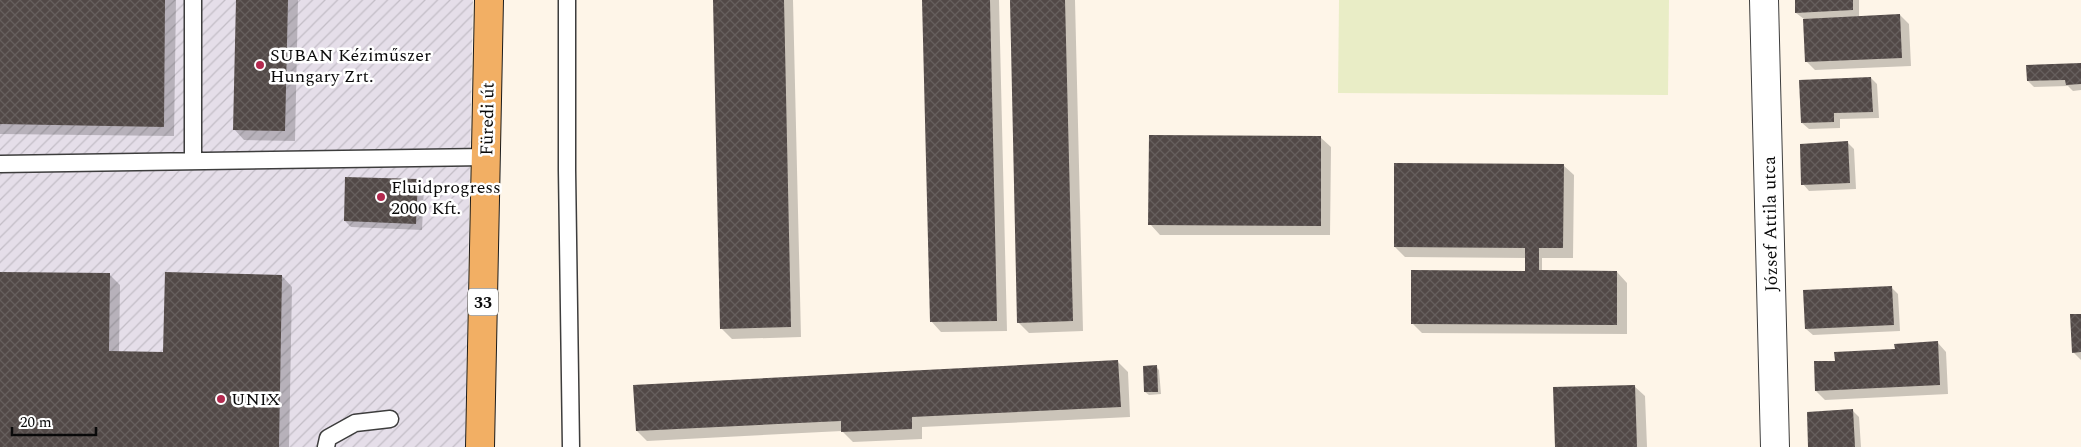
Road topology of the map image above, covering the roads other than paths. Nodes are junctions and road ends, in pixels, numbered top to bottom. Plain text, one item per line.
1 (193, 0) edge
2 (489, 0) edge
3 (567, 0) edge
4 (1764, 0) edge
5 (486, 157) junction
6 (193, 161) junction
7 (0, 164) edge
8 (390, 420) dead end
9 (326, 447) edge
10 (480, 447) edge
11 (571, 447) edge
12 (1775, 447) edge

1 - 6 lane
2 - 5 main road, Füredi út / 33
3 - 11 lane
4 - 12 street, József Attila utca
5 - 6 lane
5 - 10 main road, Füredi út / 33
6 - 7 lane
8 - 9 lane

